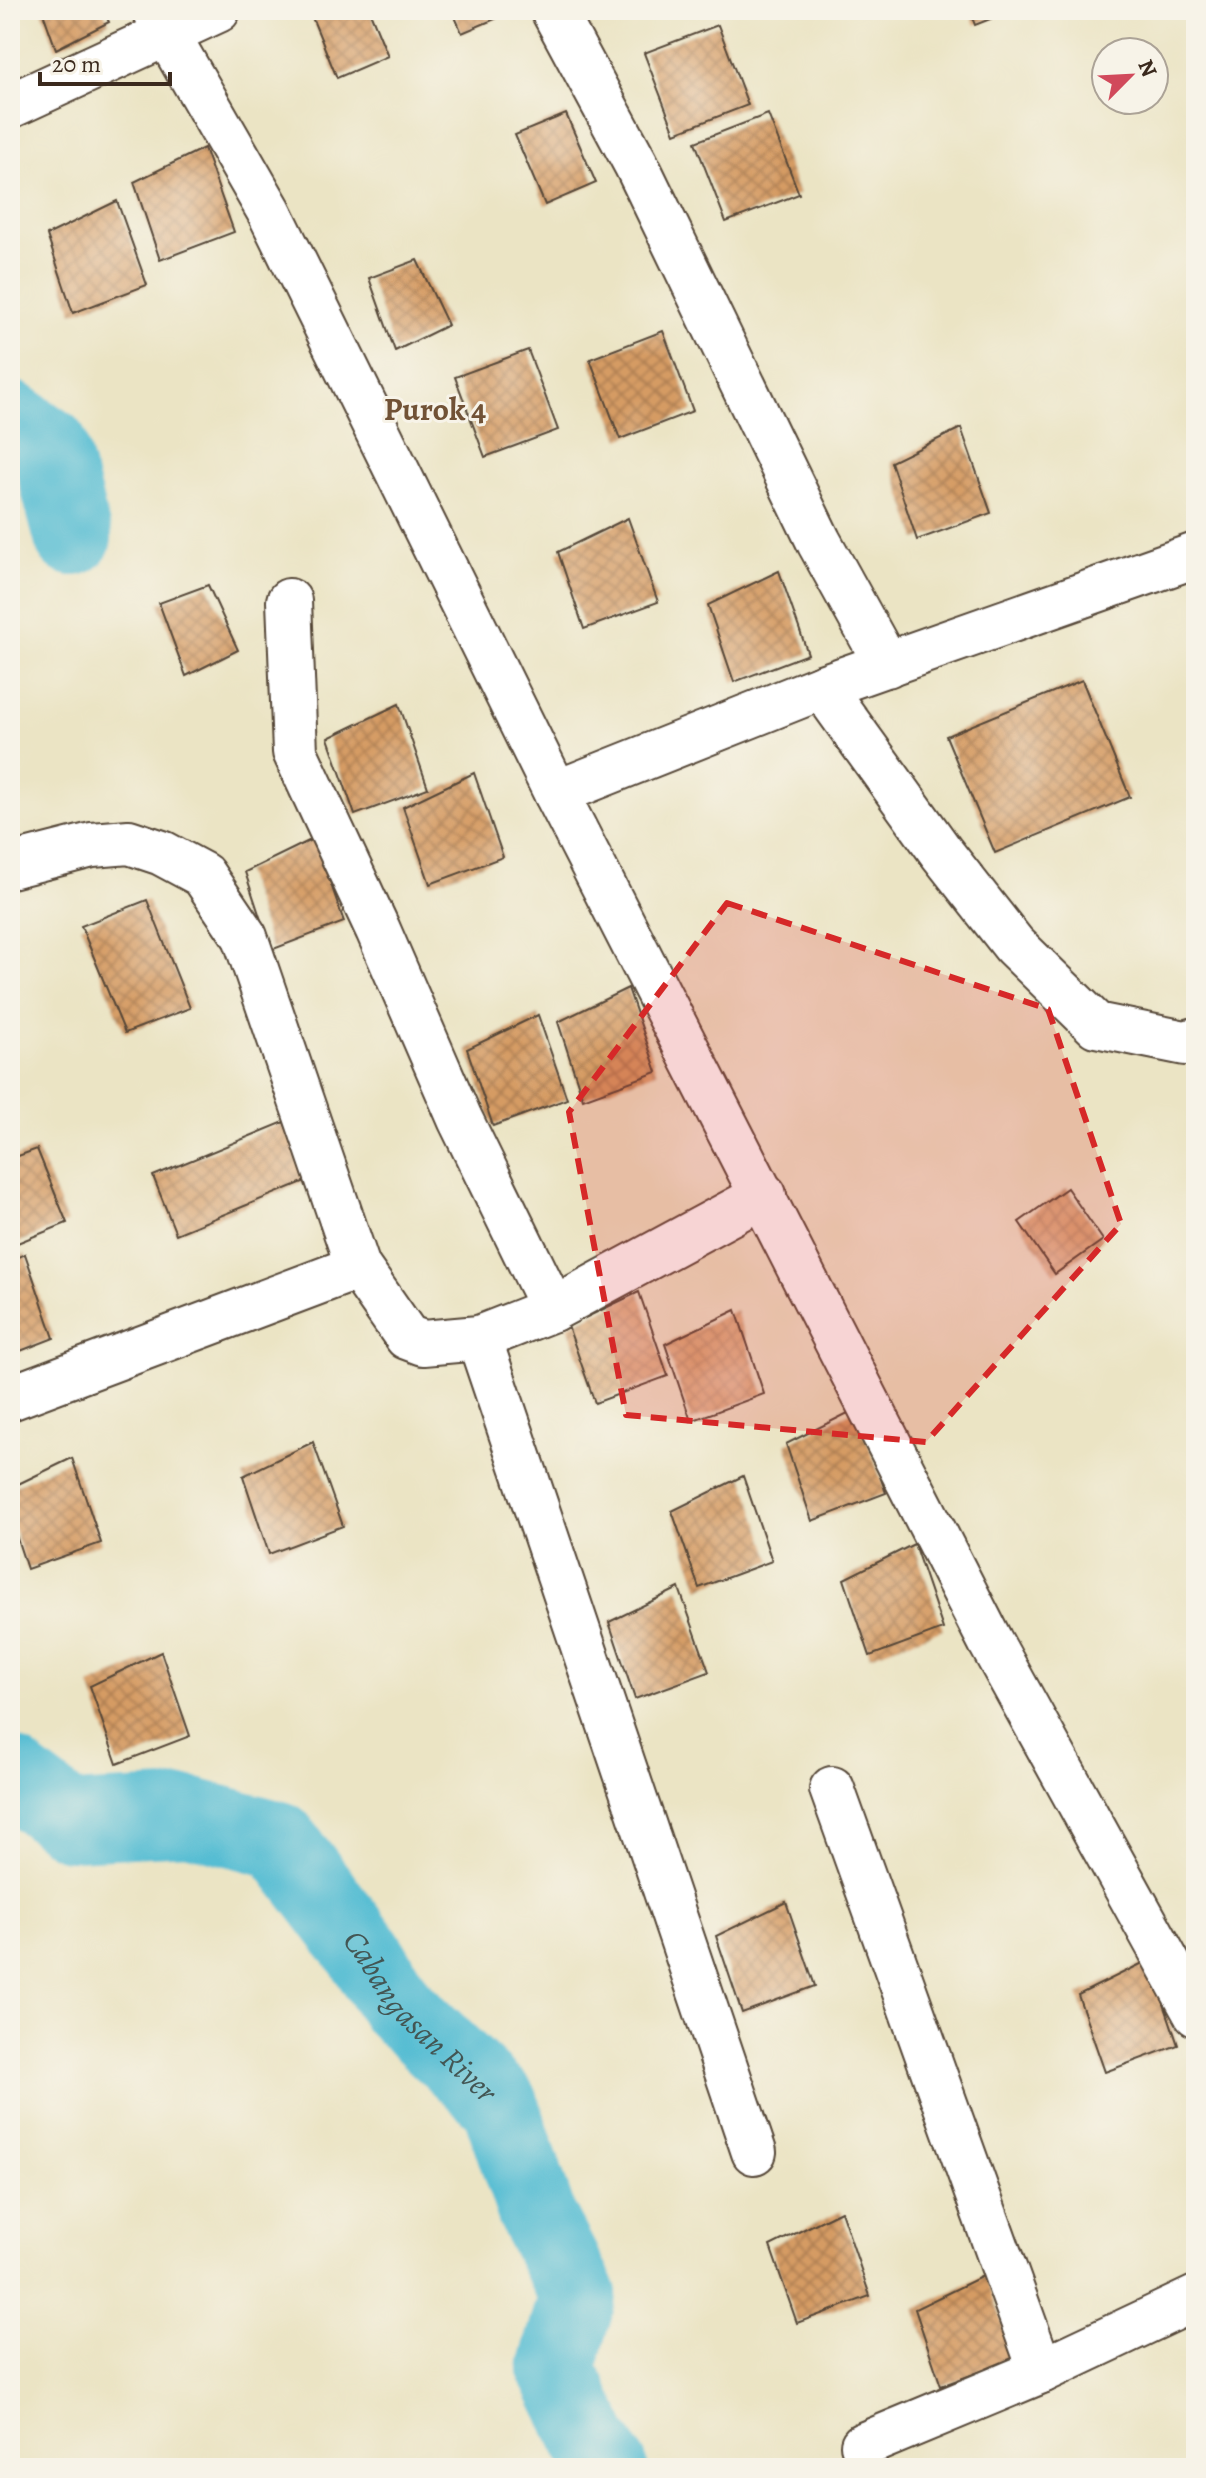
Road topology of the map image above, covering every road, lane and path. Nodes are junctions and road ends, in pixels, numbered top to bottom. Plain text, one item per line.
1 (218, 10) edge
2 (553, 10) edge
3 (161, 22) edge
4 (10, 106) edge
5 (1196, 555) edge
6 (289, 601) dead end
7 (887, 665) junction
8 (822, 687) junction
9 (556, 793) junction
10 (10, 866) edge
11 (1196, 1040) edge
12 (764, 1195) junction
13 (358, 1267) junction
14 (553, 1309) junction
15 (479, 1338) junction
16 (10, 1398) edge
17 (832, 1789) dead end
18 (1196, 2014) edge
19 (754, 2152) dead end
20 (1196, 2298) edge
21 (1041, 2371) junction
22 (863, 2445) dead end

1 - 3 street
2 - 7 street
3 - 4 street
3 - 9 street
5 - 7 street
6 - 14 street
7 - 8 street
8 - 9 street
8 - 11 street
9 - 12 street
10 - 13 street
12 - 14 street
12 - 18 street
13 - 15 street
13 - 16 street
14 - 15 street
15 - 19 street
17 - 21 street
20 - 21 street
21 - 22 street

